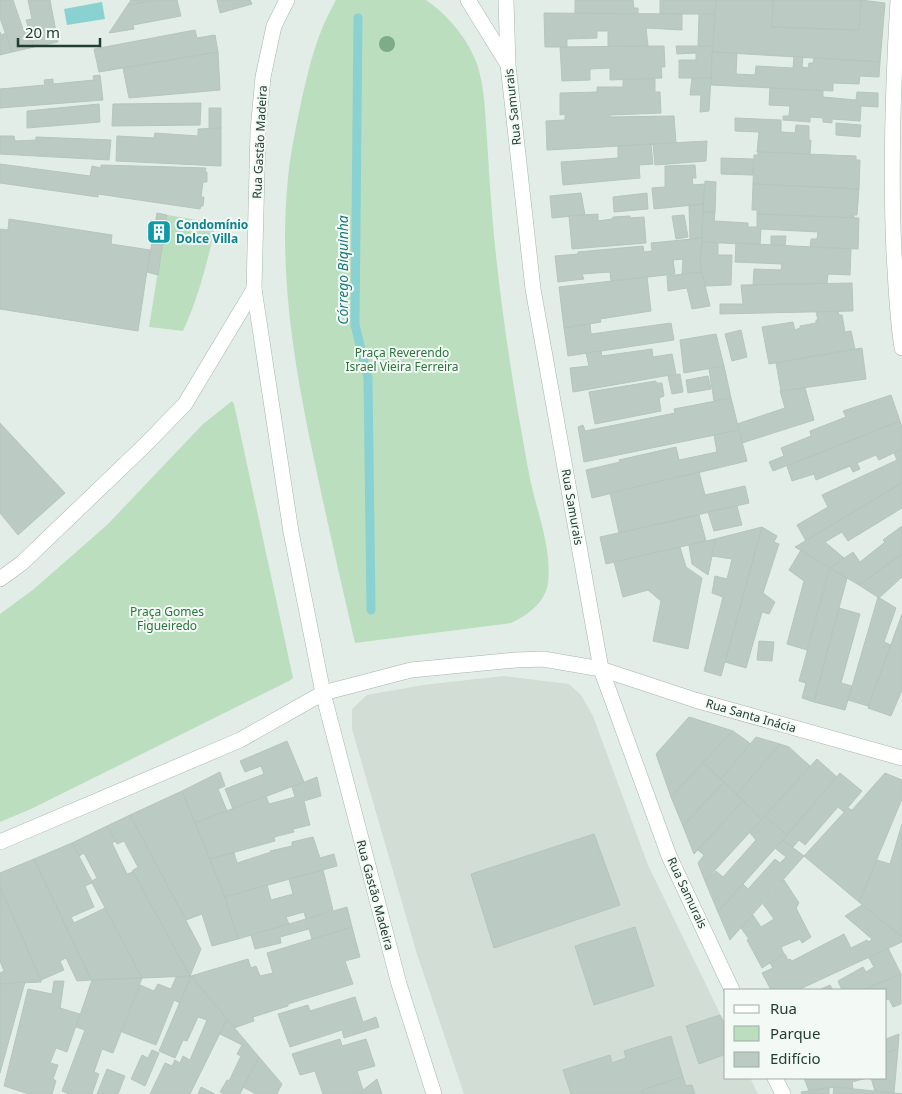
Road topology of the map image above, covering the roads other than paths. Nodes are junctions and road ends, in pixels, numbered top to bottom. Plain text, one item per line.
1 (287, 0) edge
2 (468, 0) edge
3 (506, 0) edge
4 (898, 0) edge
5 (508, 65) junction
6 (254, 288) junction
7 (902, 348) edge
8 (0, 578) edge
9 (601, 669) junction
10 (323, 693) junction
11 (902, 758) edge
12 (0, 842) edge
13 (732, 989) edge
14 (776, 1079) edge
15 (434, 1094) edge
16 (783, 1094) edge

1 - 6 street, Rua Gastão Madeira
2 - 5 street
3 - 5 street, Rua Samurais
4 - 7 street
5 - 9 street, Rua Samurais
6 - 8 street
6 - 10 street
9 - 10 street, Rua Santa Inácia
9 - 11 street, Rua Santa Inácia
9 - 13 street, Rua Samurais
10 - 12 street
10 - 15 street, Rua Gastão Madeira
14 - 16 street

